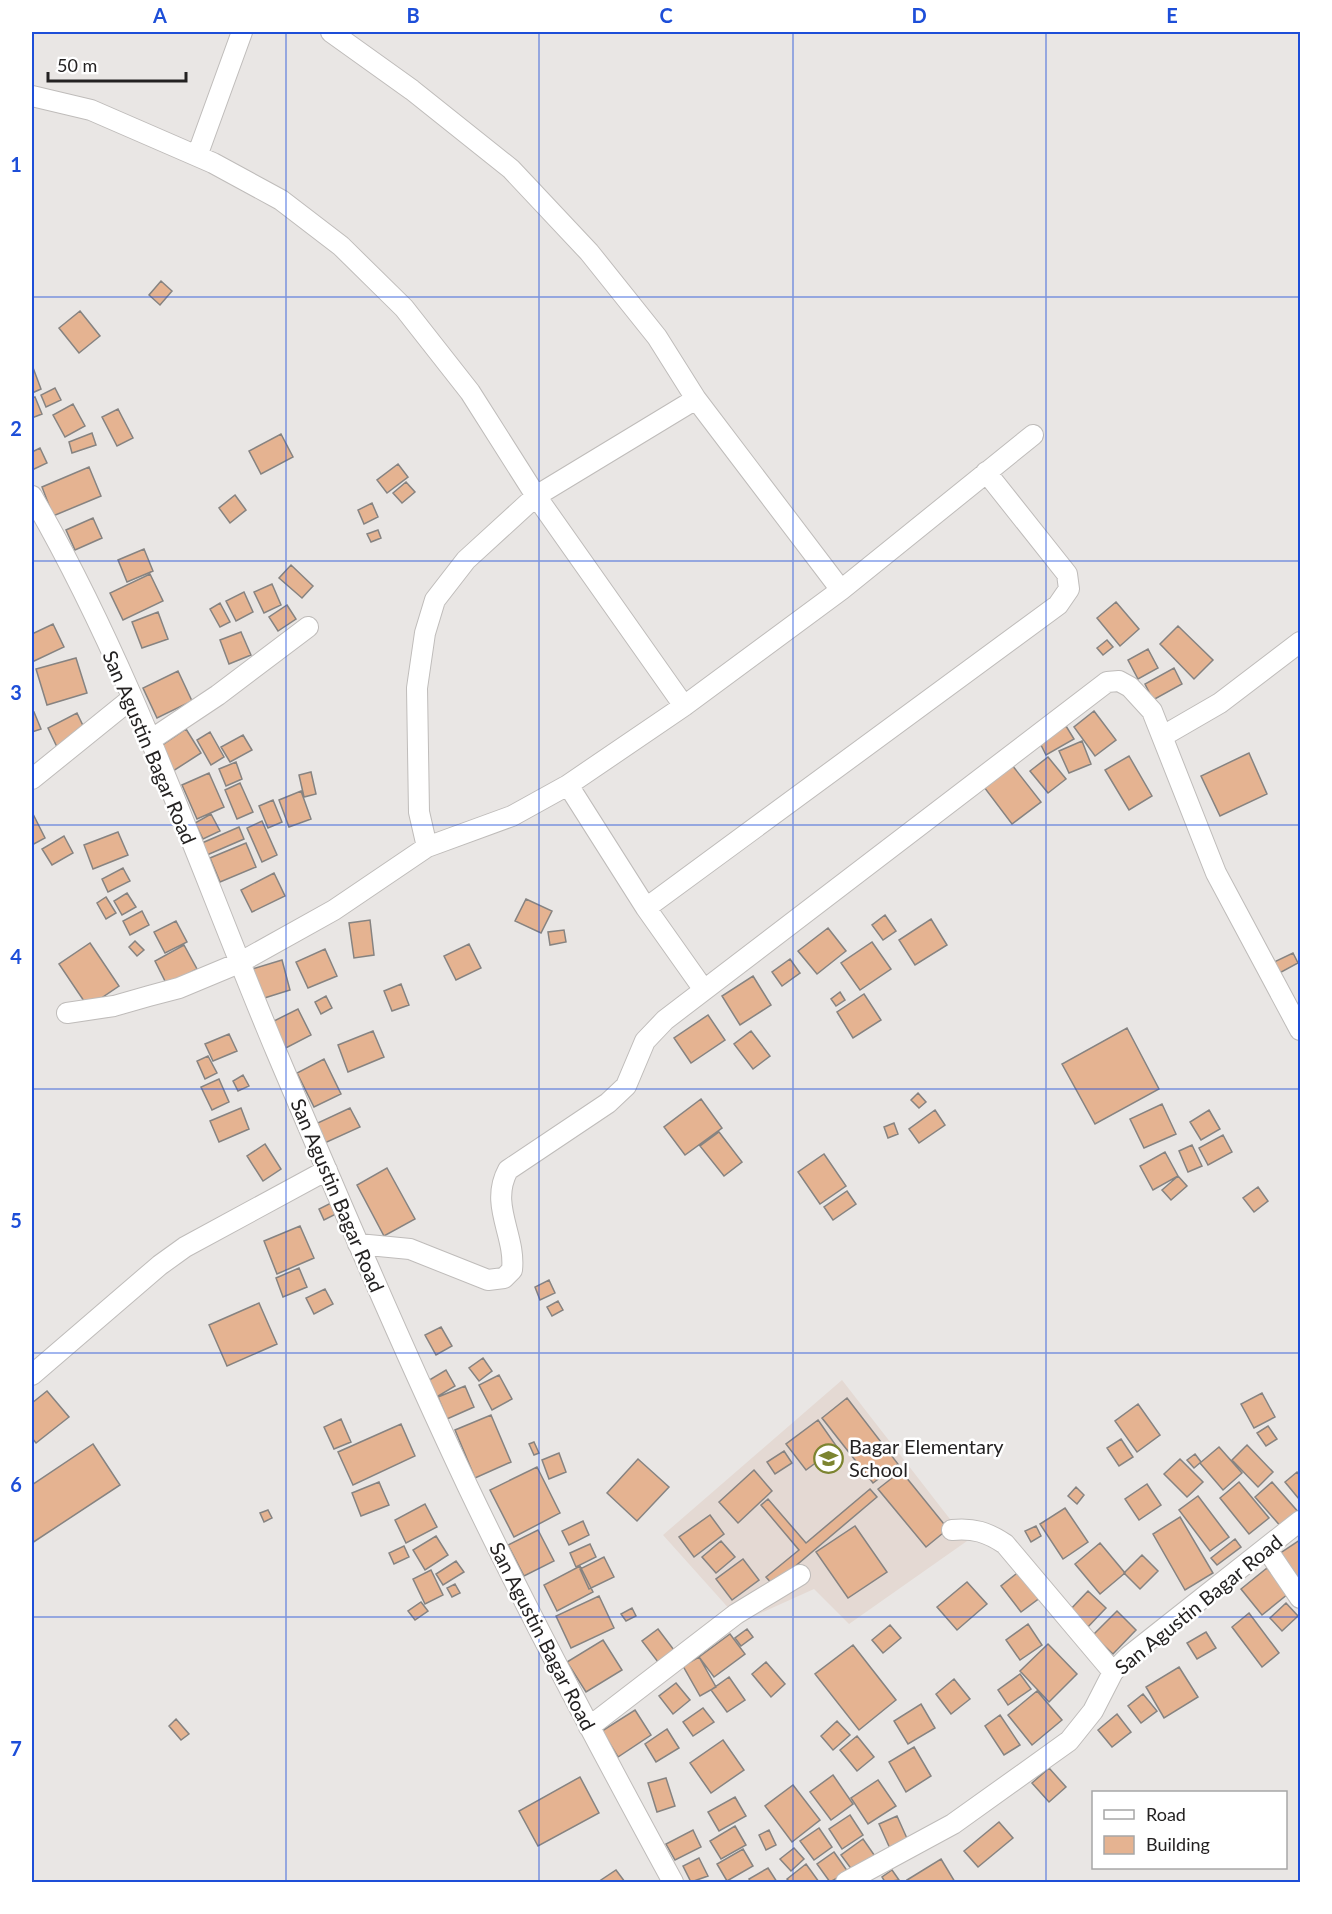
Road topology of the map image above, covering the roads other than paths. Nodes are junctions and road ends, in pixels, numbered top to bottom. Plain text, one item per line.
1 (242, 32) edge
2 (330, 32) edge
3 (32, 96) edge
4 (197, 156) junction
5 (696, 399) junction
6 (1033, 435) dead end
7 (986, 472) junction
8 (32, 496) edge
9 (536, 496) junction
10 (841, 590) junction
11 (308, 627) dead end
12 (1300, 642) edge
13 (131, 699) junction
14 (684, 706) junction
15 (1163, 736) junction
16 (149, 741) junction
17 (32, 779) edge
18 (568, 785) junction
19 (427, 847) junction
20 (646, 908) junction
21 (239, 963) junction
22 (704, 990) junction
23 (68, 1013) dead end
24 (1300, 1030) edge
25 (327, 1170) junction
26 (358, 1244) junction
27 (32, 1376) edge
28 (1300, 1521) edge
29 (952, 1530) dead end
30 (1266, 1548) junction
31 (800, 1575) dead end
32 (1300, 1598) edge
33 (1113, 1672) junction
34 (589, 1727) junction
35 (673, 1882) edge
36 (846, 1882) edge

1 - 4 street
2 - 5 street
3 - 4 street
4 - 9 street
5 - 9 street
5 - 10 street
6 - 7 street
7 - 10 street
7 - 20 street
8 - 13 street, San Agustin Bagar Road
9 - 14 street
9 - 19 street
10 - 14 street
11 - 16 street
12 - 15 street
13 - 16 street, San Agustin Bagar Road
13 - 17 street
14 - 18 street
15 - 22 street
15 - 24 street
16 - 21 street, San Agustin Bagar Road
18 - 19 street
18 - 20 street
19 - 21 street
20 - 22 street
21 - 23 street
21 - 25 street, San Agustin Bagar Road
22 - 26 street
25 - 26 street, San Agustin Bagar Road
25 - 27 street
26 - 34 street, San Agustin Bagar Road
28 - 30 street, San Agustin Bagar Road
29 - 33 street
30 - 32 street
30 - 33 street, San Agustin Bagar Road
31 - 34 street
33 - 36 street, San Agustin Bagar Road
34 - 35 street, San Agustin Bagar Road

